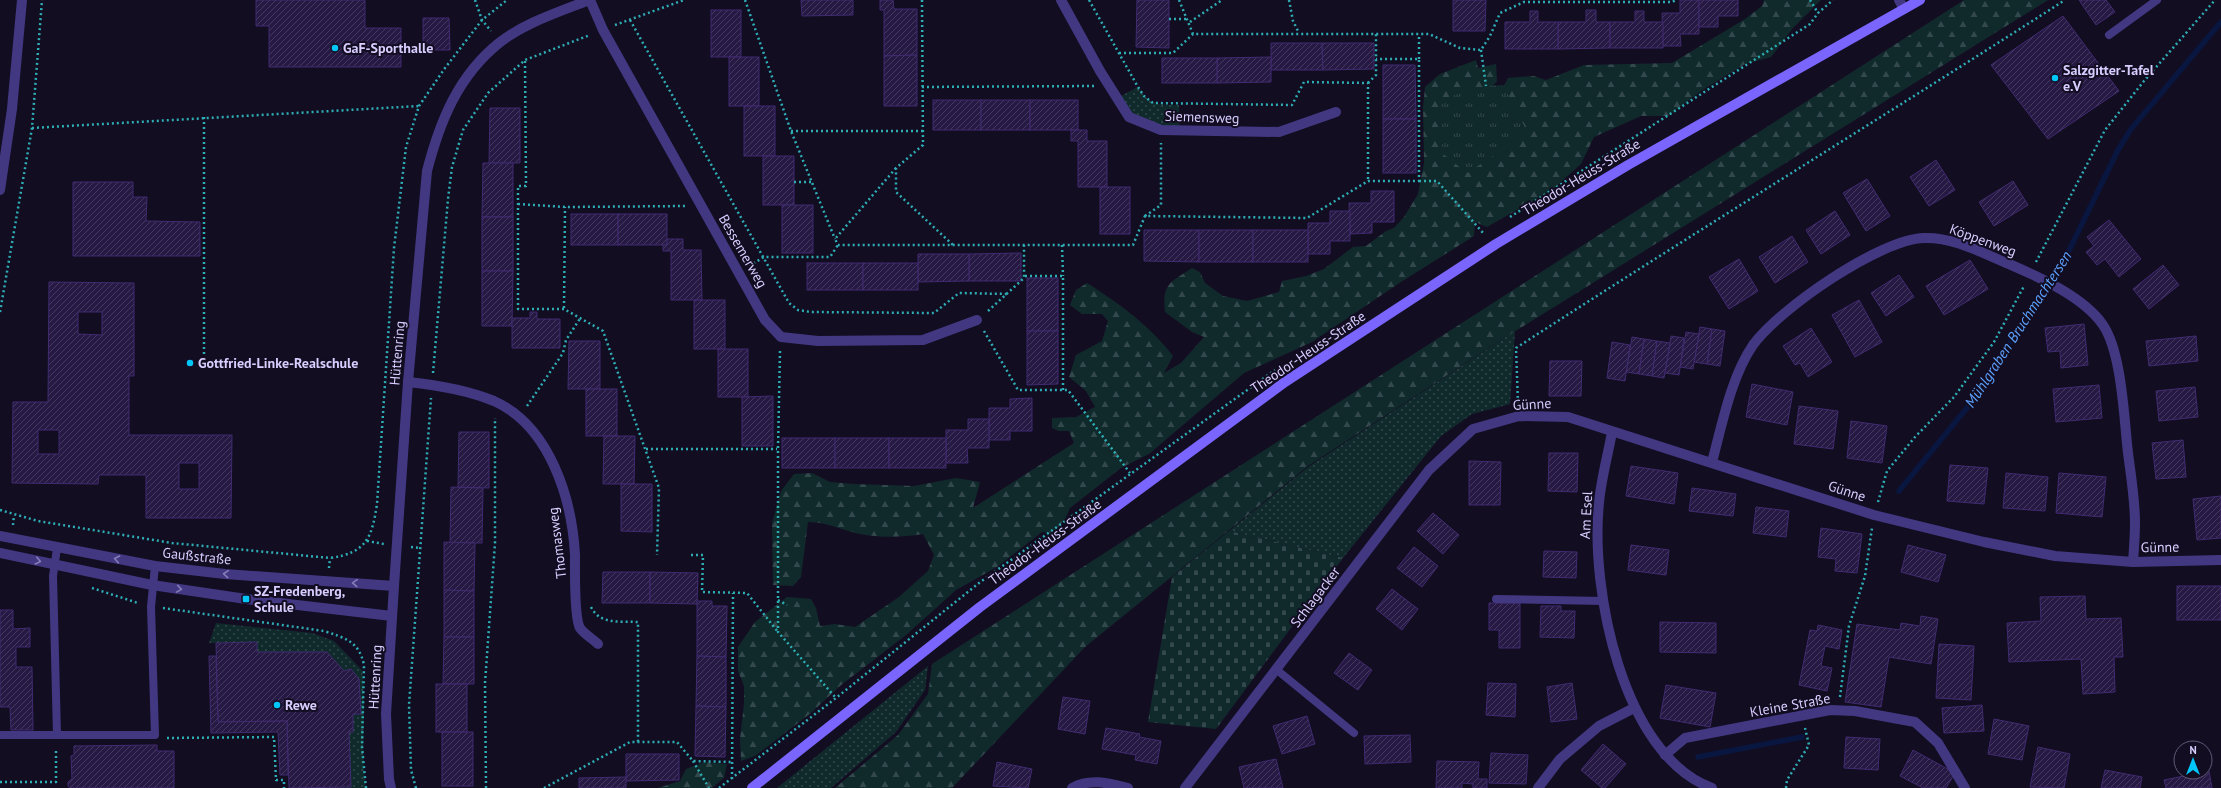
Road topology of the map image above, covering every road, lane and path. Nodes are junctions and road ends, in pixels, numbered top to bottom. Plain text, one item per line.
1 (22, 0) edge
2 (42, 0) edge
3 (475, 0) edge
4 (590, 0) edge
5 (684, 0) edge
6 (745, 0) edge
7 (921, 0) edge
8 (1061, 0) edge
9 (1089, 0) edge
10 (1179, 0) edge
11 (1222, 0) edge
12 (1289, 0) edge
13 (1676, 0) edge
14 (1810, 0) edge
15 (1832, 0) edge
16 (1920, 0) edge
17 (2065, 0) edge
18 (2157, 0) edge
19 (2215, 0) edge
20 (1558, 1) edge
21 (1902, 4) edge
22 (1818, 13) junction
23 (1169, 19) dead end
24 (630, 20) junction
25 (1189, 21) junction
26 (603, 30) junction
27 (1299, 33) junction
28 (1376, 33) junction
29 (1193, 34) junction
30 (1419, 34) junction
31 (2109, 35) dead end
32 (500, 42) junction
33 (1481, 50) junction
34 (1119, 53) junction
35 (1376, 59) junction
36 (1419, 59) junction
37 (525, 60) dead end
38 (1105, 79) junction
39 (1368, 83) junction
40 (1486, 86) dead end
41 (922, 87) junction
42 (419, 106) dead end
43 (1336, 112) dead end
44 (204, 117) junction
45 (32, 128) junction
46 (1161, 130) junction
47 (791, 131) junction
48 (923, 131) junction
49 (896, 168) junction
50 (1368, 181) junction
51 (1419, 181) junction
52 (794, 182) dead end
53 (812, 182) junction
54 (0, 190) edge
55 (518, 204) junction
56 (701, 206) junction
57 (565, 207) junction
58 (1145, 216) junction
59 (1504, 221) dead end
60 (1491, 230) dead end
61 (835, 239) junction
62 (953, 245) junction
63 (1024, 245) junction
64 (1062, 245) junction
65 (838, 246) junction
66 (764, 257) junction
67 (738, 272) junction
68 (2030, 274) junction
69 (1025, 276) junction
70 (1063, 276) junction
71 (1008, 294) junction
72 (564, 309) junction
73 (0, 312) edge
74 (580, 317) junction
75 (977, 320) junction
76 (781, 337) junction
77 (204, 364) dead end
78 (408, 382) junction
79 (1063, 390) junction
80 (495, 402) junction
81 (1519, 416) junction
82 (518, 418) junction
83 (1473, 429) joint
84 (1612, 432) junction
85 (646, 449) junction
86 (778, 449) junction
87 (1712, 462) junction
88 (0, 510) edge
89 (1874, 515) junction
90 (0, 536) edge
91 (57, 548) junction
92 (0, 553) edge
93 (657, 555) dead end
94 (691, 556) dead end
95 (330, 558) dead end
96 (2221, 560) edge
97 (2133, 562) junction
98 (56, 566) junction
99 (155, 566) junction
100 (152, 585) junction
101 (394, 586) junction
102 (733, 593) junction
103 (1496, 599) dead end
104 (778, 600) junction
105 (588, 601) dead end
106 (1604, 601) junction
107 (787, 605) dead end
108 (392, 616) junction
109 (324, 631) dead end
110 (778, 632) junction
111 (598, 644) dead end
112 (1277, 670) junction
113 (836, 698) junction
114 (1634, 708) junction
115 (1838, 711) junction
116 (1803, 716) junction
117 (1354, 733) dead end
118 (0, 735) edge
119 (57, 735) junction
120 (165, 738) dead end
121 (638, 742) junction
122 (56, 746) dead end
123 (1665, 755) junction
124 (693, 761) junction
125 (730, 762) junction
126 (732, 779) junction
127 (0, 782) edge
128 (284, 788) edge
129 (366, 788) edge
130 (391, 788) edge
131 (486, 788) edge
132 (544, 788) edge
133 (709, 788) edge
134 (719, 788) edge
135 (752, 788) edge
136 (1072, 788) edge
137 (1128, 788) edge
138 (1185, 788) edge
139 (1538, 788) edge
140 (1712, 788) edge
141 (1786, 788) edge
142 (1965, 788) edge

1 - 54 street
2 - 45 path
3 - 32 path
4 - 26 street, Bessemerweg
4 - 32 street, Hüttenring
5 - 24 path
6 - 47 path
7 - 41 path
8 - 38 street, Siemensweg
9 - 34 path
10 - 25 path
11 - 25 path
12 - 27 path
13 - 20 path
14 - 22 path
15 - 22 path
16 - 21 street, Theodor-Heuss-Straße
17 - 81 path
18 - 31 lane
19 - 68 path
20 - 33 path
21 - 135 street, Theodor-Heuss-Straße
22 - 59 path
23 - 25 path
24 - 26 path
24 - 66 path
25 - 29 path
26 - 56 street, Bessemerweg
27 - 28 path
27 - 29 path
28 - 30 path
28 - 35 path
29 - 34 path
30 - 33 path
30 - 36 path
32 - 78 street, Hüttenring
33 - 40 path
34 - 39 path
35 - 36 path
35 - 39 path
36 - 51 path
37 - 55 path
38 - 41 path
38 - 46 street, Siemensweg
39 - 50 path
41 - 48 path
42 - 44 path
43 - 46 street, Siemensweg
44 - 45 path
44 - 77 path
45 - 73 path
46 - 58 path
47 - 48 path
47 - 53 path
48 - 49 path
49 - 61 path
49 - 62 path
50 - 51 path
50 - 58 path
51 - 60 path
52 - 53 path
53 - 61 path
55 - 57 path
55 - 72 path
56 - 57 path
56 - 67 street, Bessemerweg
57 - 72 path
58 - 64 path
61 - 65 path
62 - 63 path
62 - 65 path
63 - 64 path
63 - 69 path
64 - 70 path
65 - 66 path
66 - 67 path
66 - 71 path
67 - 76 street, Bessemerweg
68 - 87 street, Köppenweg
68 - 89 path
68 - 97 street, Köppenweg
69 - 70 path
69 - 71 path
70 - 79 path
71 - 75 path
72 - 74 path
74 - 82 path
74 - 85 path
75 - 76 street
75 - 79 path
76 - 86 path
78 - 80 street, Thomasweg
78 - 101 street, Hüttenring
79 - 113 path
80 - 82 street, Thomasweg
80 - 131 path
81 - 83 street, Günne
81 - 84 street, Günne
82 - 111 street, Thomasweg
83 - 112 street, Schlagacker
84 - 87 street, Günne
84 - 106 street, Am Esel
85 - 86 path
85 - 93 path
86 - 104 path
87 - 89 street, Günne
88 - 95 path
89 - 97 street, Günne
89 - 115 path
90 - 91 street, Gaußstraße
91 - 98 lane
99 -> 91 street, Gaußstraße
92 -> 98 street
94 - 102 path
96 - 97 street, Günne
98 - 100 street
98 - 119 lane
99 - 100 lane
101 -> 99 street, Gaußstraße
100 -> 108 street
100 - 119 lane
101 - 108 street, Hüttenring
102 - 110 path
102 - 125 path
103 - 106 lane
104 - 107 path
104 - 110 path
105 - 121 path
106 - 114 street, Am Esel
108 - 130 street, Hüttenring
109 - 129 path
110 - 113 path
112 - 117 lane
112 - 138 street, Schlagacker
113 - 126 path
114 - 123 street
114 - 139 street
115 - 116 street, Kleine Straße
115 - 142 street, Kleine Straße
116 - 123 street, Kleine Straße
116 - 141 path
118 - 119 lane
120 - 128 path
121 - 124 path
121 - 132 path
122 - 127 path
123 - 140 street
124 - 125 path
124 - 133 path
125 - 126 path
126 - 134 path
136 - 137 street

